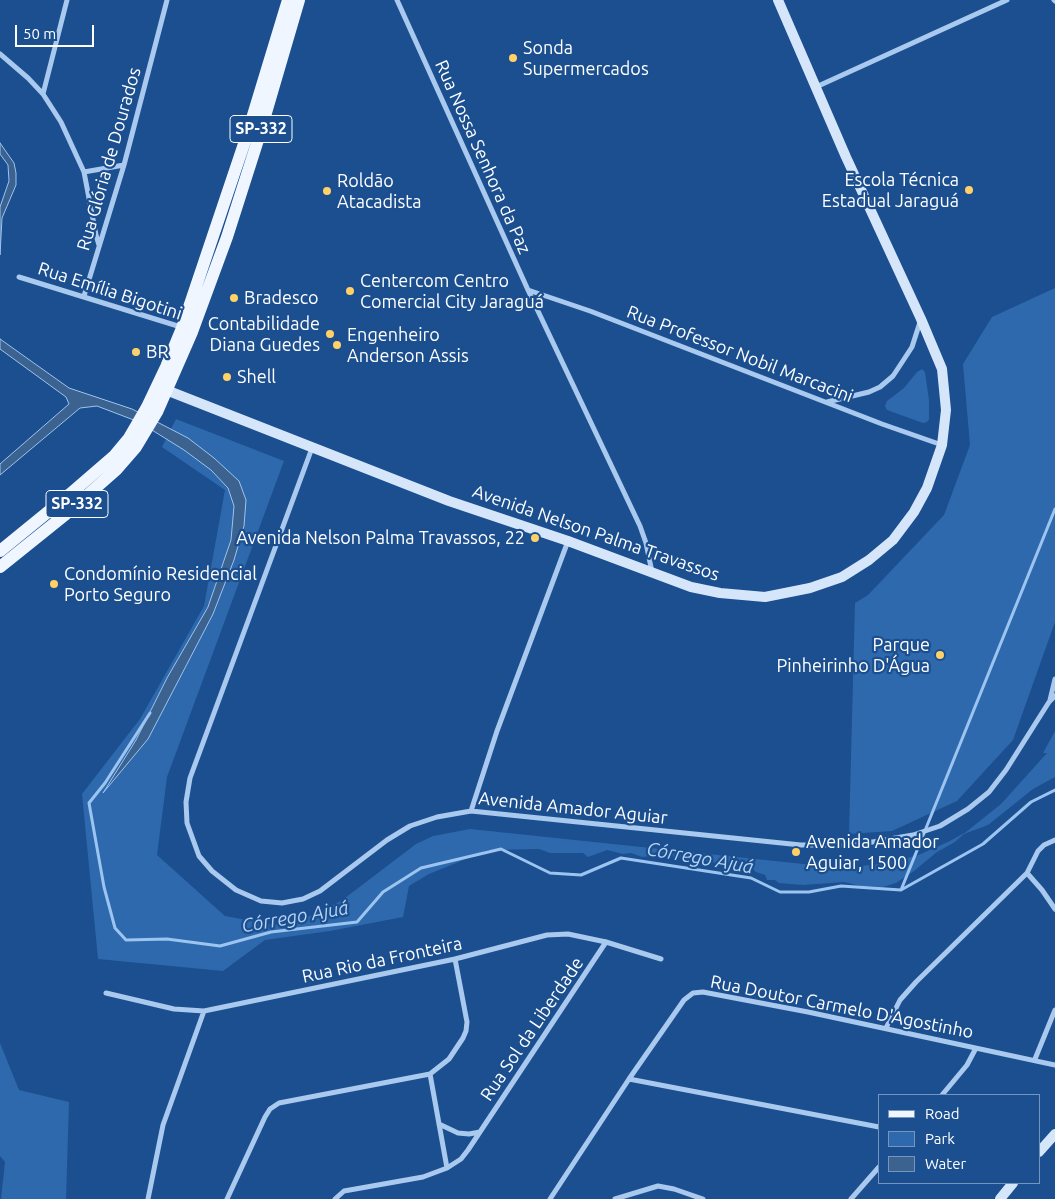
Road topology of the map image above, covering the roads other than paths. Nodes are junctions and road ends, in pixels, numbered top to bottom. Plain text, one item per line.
1 (67, 0) edge
2 (167, 0) edge
3 (288, 0) edge
4 (299, 0) edge
5 (398, 0) edge
6 (778, 0) edge
7 (1007, 0) edge
8 (0, 54) edge
9 (816, 88) junction
10 (42, 94) junction
11 (124, 165) junction
12 (84, 172) junction
13 (99, 245) junction
14 (19, 277) dead end
15 (528, 290) junction
16 (84, 296) junction
17 (921, 319) junction
18 (187, 330) junction
19 (162, 388) junction
20 (827, 402) junction
21 (141, 430) junction
22 (942, 445) junction
23 (312, 448) junction
24 (568, 541) junction
25 (0, 551) edge
26 (0, 567) edge
27 (652, 573) junction
28 (1055, 679) edge
29 (1055, 696) edge
30 (1049, 702) junction
31 (471, 811) junction
32 (1055, 840) edge
33 (1027, 873) junction
34 (1055, 909) edge
35 (606, 942) junction
36 (455, 959) junction
37 (661, 959) dead end
38 (106, 992) dead end
39 (1055, 1010) edge
40 (204, 1011) junction
41 (886, 1028) junction
42 (976, 1048) junction
43 (1035, 1059) junction
44 (1055, 1065) edge
45 (430, 1074) junction
46 (629, 1079) junction
47 (943, 1094) edge
48 (439, 1124) junction
49 (878, 1127) edge
50 (480, 1132) junction
51 (1055, 1134) edge
52 (1040, 1151) edge
53 (447, 1168) junction
54 (878, 1168) edge
55 (1012, 1184) edge
56 (1001, 1198) edge
57 (148, 1199) edge
58 (227, 1199) edge
59 (335, 1199) edge
60 (550, 1199) edge
61 (615, 1199) edge
62 (703, 1199) edge
63 (851, 1199) edge

1 - 10 street
2 - 11 street, Rua Glória de Dourados
3 - 18 main road, SP-332
4 - 18 main road, SP-332
5 - 15 street, Rua Nossa Senhora da Paz
6 - 9 street, Avenida Nelson Palma Travassos
7 - 9 street
8 - 10 street
9 - 17 street, Avenida Nelson Palma Travassos
10 - 12 street
11 - 12 street
11 - 13 street, Rua Glória de Dourados
12 - 13 street
13 - 16 street, Rua Glória de Dourados
14 - 16 street, Rua Emília Bigotini
15 - 20 street, Rua Professor Nobil Marcacini
15 - 27 street, Rua Nossa Senhora da Paz
16 - 18 street, Rua Emília Bigotini
17 - 20 street
17 - 22 street, Avenida Nelson Palma Travassos
18 - 19 main road, SP-332
19 - 21 main road, SP-332
19 - 23 street, Avenida Nelson Palma Travassos
20 - 22 street, Rua Professor Nobil Marcacini
21 - 25 main road, SP-332
21 - 26 main road, SP-332
22 - 27 street, Avenida Nelson Palma Travassos
23 - 24 street, Avenida Nelson Palma Travassos
23 - 31 street, Avenida Amador Aguiar
24 - 27 street, Avenida Nelson Palma Travassos
24 - 31 street
28 - 30 street
29 - 30 street, Avenida Amador Aguiar
30 - 31 street, Avenida Amador Aguiar
32 - 33 street
33 - 34 street
33 - 41 street
35 - 36 street, Rua Rio da Fronteira
35 - 37 street, Rua Rio da Fronteira
35 - 50 street, Rua Sol da Liberdade
36 - 40 street, Rua Rio da Fronteira
36 - 45 street
38 - 40 street, Rua Rio da Fronteira
39 - 43 street
40 - 57 street
41 - 42 street, Rua Doutor Carmelo D'Agostinho
41 - 46 street, Rua Doutor Carmelo D'Agostinho
42 - 43 street, Rua Doutor Carmelo D'Agostinho
42 - 47 street
43 - 44 street, Rua Doutor Carmelo D'Agostinho
45 - 48 street
45 - 58 street
46 - 49 street
46 - 60 street, Rua Doutor Carmelo D'Agostinho
48 - 50 street
48 - 53 street
50 - 53 street, Rua Sol da Liberdade
51 - 52 street
53 - 59 street, Rua Sol da Liberdade
54 - 63 street
55 - 56 street
61 - 62 street

